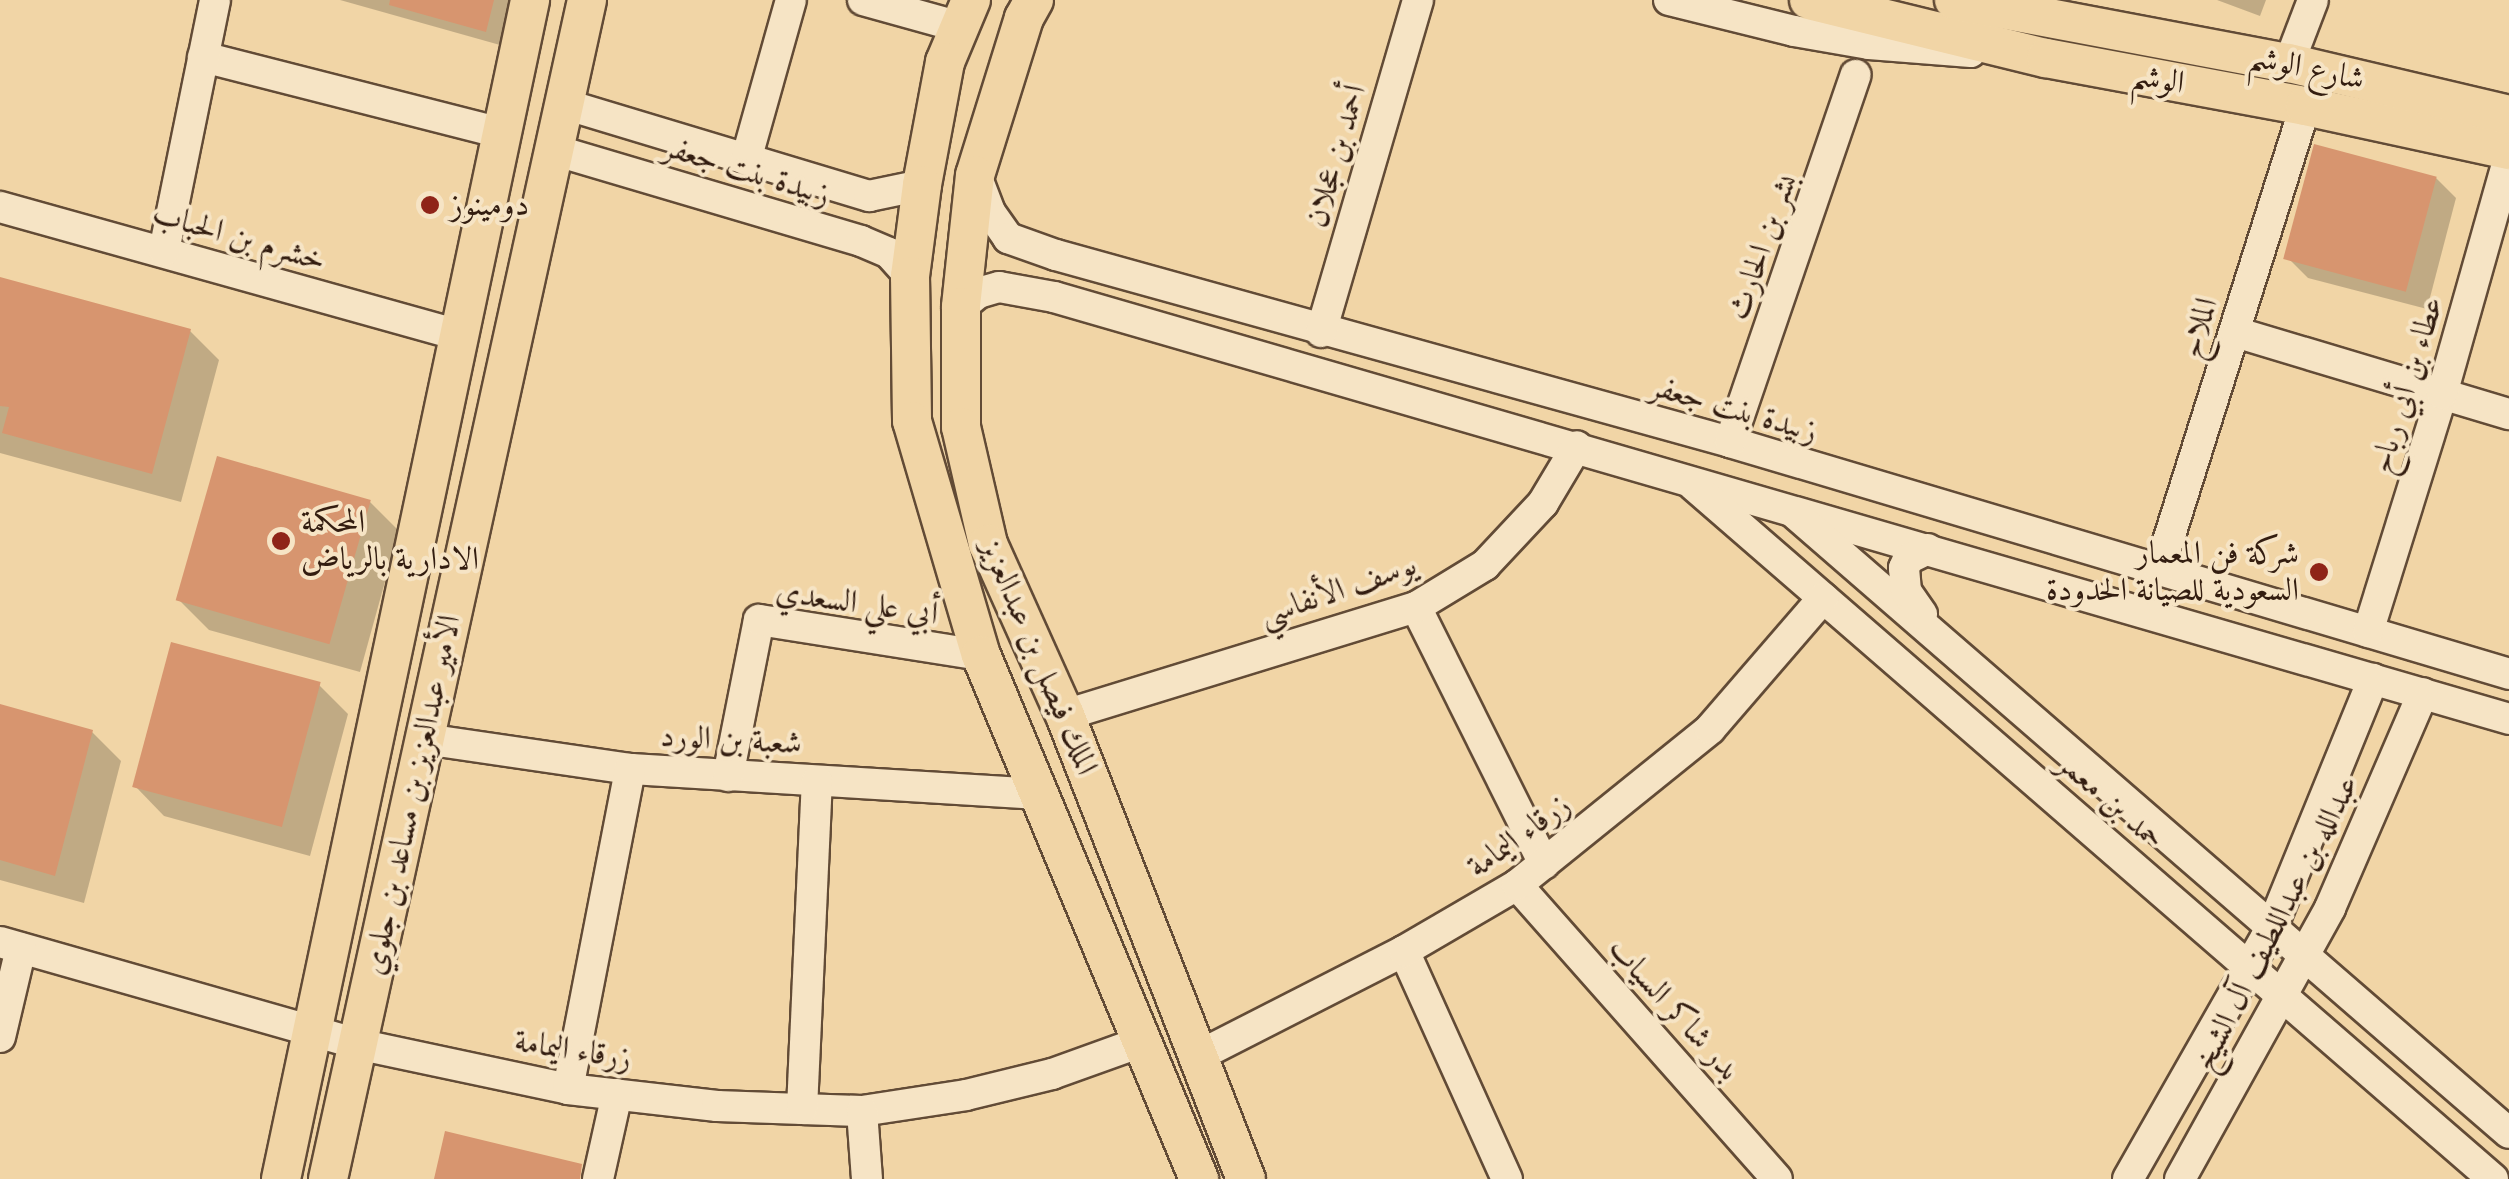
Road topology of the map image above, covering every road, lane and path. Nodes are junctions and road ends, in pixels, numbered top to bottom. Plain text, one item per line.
1 (215, 0) edge
2 (530, 0) edge
3 (586, 0) edge
4 (791, 0) edge
5 (863, 0) edge
6 (1034, 0) edge
7 (1418, 0) edge
8 (1669, 0) edge
9 (1809, 0) edge
10 (1954, 0) edge
11 (2052, 9) edge
12 (964, 13) edge
13 (2308, 13) edge
14 (203, 57) junction
15 (2046, 58) junction
16 (2289, 63) junction
17 (1856, 75) dead end
18 (564, 104) junction
19 (2304, 106) junction
20 (2509, 115) edge
21 (502, 134) junction
22 (554, 150) junction
23 (2509, 154) edge
24 (746, 160) junction
25 (976, 175) junction
26 (922, 184) junction
27 (842, 188) junction
28 (0, 207) edge
29 (832, 233) junction
30 (164, 251) junction
31 (1056, 255) junction
32 (910, 276) junction
33 (1054, 297) junction
34 (961, 307) junction
35 (1321, 332) junction
36 (2234, 332) junction
37 (460, 335) junction
38 (2442, 394) junction
39 (2509, 414) edge
40 (1730, 442) junction
41 (1577, 446) junction
42 (1683, 477) junction
43 (1787, 507) junction
44 (1949, 508) junction
45 (2052, 538) junction
46 (1936, 551) junction
47 (2158, 570) junction
48 (2043, 582) junction
49 (1823, 598) junction
50 (1416, 607) junction
51 (2368, 632) junction
52 (1941, 641) junction
53 (981, 655) junction
54 (2509, 674) edge
55 (2373, 679) junction
56 (2423, 693) junction
57 (1065, 716) junction
58 (2509, 718) edge
59 (425, 739) junction
60 (630, 769) junction
61 (728, 776) junction
62 (817, 781) junction
63 (1036, 794) junction
64 (1544, 864) junction
65 (1518, 886) junction
66 (2272, 928) junction
67 (11, 945) edge
68 (1404, 951) junction
69 (2304, 955) junction
70 (2248, 966) junction
71 (2282, 996) junction
72 (312, 1031) junction
73 (0, 1037) edge
74 (1141, 1042) junction
75 (357, 1044) junction
76 (1200, 1055) junction
77 (568, 1089) junction
78 (618, 1094) junction
79 (802, 1109) junction
80 (862, 1112) junction
81 (2509, 1134) edge
82 (281, 1179) edge
83 (328, 1179) edge
84 (598, 1179) edge
85 (868, 1179) edge
86 (1200, 1179) edge
87 (1246, 1179) edge
88 (1508, 1179) edge
89 (1777, 1179) edge
90 (2128, 1179) edge
91 (2180, 1179) edge
92 (2493, 1179) edge

1 - 14 street
2 - 21 main road, الأمير عبدالعزيز بن مساعد بن جلوي
3 - 18 main road, الأمير عبدالعزيز بن مساعد بن جلوي
4 - 24 street
5 - 12 street
6 - 25 main road, الملك فيصل بن عبدالعزيز
7 - 35 street, أحمد بن عجلان
8 - 15 street
9 - 15 main road, الوشم
10 - 11 main road
11 - 16 main road, شارع الوشم
12 - 26 main road, الملك فيصل بن عبدالعزيز
13 - 16 street
14 - 21 street
14 - 30 street
15 - 19 main road, الوشم
16 - 20 main road, شارع الوشم
17 - 40 street, بشر بن الحارث
18 - 22 main road, الأمير عبدالعزيز بن مساعد بن جلوي
18 - 24 street, زبيدة بنت جعفر
19 - 23 main road, الوشم
19 - 36 street, الملاح
21 - 37 main road, الأمير عبدالعزيز بن مساعد بن جلوي
22 - 29 street, زبيدة بنت جعفر
22 - 59 main road, الأمير عبدالعزيز بن مساعد بن جلوي
23 - 38 street, عطاء بن أبي رباح
24 - 27 street, زبيدة بنت جعفر
25 - 31 street, زبيدة بنت جعفر
25 - 34 main road, الملك فيصل بن عبدالعزيز
26 - 27 street, زبيدة بنت جعفر
26 - 32 main road, الملك فيصل بن عبدالعزيز
27 - 29 street
28 - 30 street, خشرم بن الحباب
29 - 32 street, زبيدة بنت جعفر
30 - 37 street, خشرم بن الحباب
31 - 33 street
31 - 35 street, زبيدة بنت جعفر
32 - 53 main road, الملك فيصل بن عبدالعزيز
33 - 34 street
33 - 41 street
34 - 57 main road, الملك فيصل بن عبدالعزيز
35 - 40 street, زبيدة بنت جعفر
36 - 38 street
36 - 47 street, الملاح
37 - 72 main road, الأمير عبدالعزيز بن مساعد بن جلوي
38 - 39 street
38 - 51 street, عطاء بن أبي رباح
40 - 44 street, زبيدة بنت جعفر
41 - 42 street
41 - 50 street, يوسف الأنفاسي
42 - 43 street
42 - 49 street, حمد بن معمر
43 - 46 street
43 - 52 street, حمد بن معمر
44 - 45 street, زبيدة بنت جعفر
44 - 46 street
45 - 47 street, زبيدة بنت جعفر
45 - 48 street
46 - 48 street
46 - 52 street
47 - 51 street, زبيدة بنت جعفر
48 - 55 street
49 - 64 street, زرقاء اليمامة
49 - 70 street, حمد بن معمر
50 - 57 street, يوسف الأنفاسي
50 - 64 street
51 - 54 street, زبيدة بنت جعفر
52 - 66 street, حمد بن معمر
53 - 61 street, أبي علي السعدي
53 - 63 main road, الملك فيصل بن عبدالعزيز
55 - 56 street
55 - 66 street, عبدالله بن عبداللطيف آل الشيخ
56 - 58 street
56 - 69 street, عبدالله بن عبداللطيف آل الشيخ
57 - 76 main road, الملك فيصل بن عبدالعزيز
59 - 60 street, شعبة بن الورد
59 - 75 main road, الأمير عبدالعزيز بن مساعد بن جلوي
60 - 61 street, شعبة بن الورد
60 - 77 street
61 - 62 street, شعبة بن الورد
62 - 63 street, شعبة بن الورد
62 - 79 street
63 - 74 main road, الملك فيصل بن عبدالعزيز
64 - 65 street, زرقاء اليمامة
65 - 68 street, زرقاء اليمامة
65 - 89 street, بدر شاكر السياب
66 - 69 street, حمد بن معمر
66 - 70 street, عبدالله بن عبداللطيف آل الشيخ
67 - 72 street, زرقاء اليمامة
67 - 73 street
68 - 76 street, زرقاء اليمامة
68 - 88 street
69 - 71 street, عبدالله بن عبداللطيف آل الشيخ
69 - 81 street, حمد بن معمر
70 - 71 street, حمد بن معمر
70 - 90 street, عبدالله بن عبداللطيف آل الشيخ
71 - 91 street, عبدالله بن عبداللطيف آل الشيخ
71 - 92 street, حمد بن معمر
72 - 75 street, زرقاء اليمامة
72 - 82 main road, الأمير عبدالعزيز بن مساعد بن جلوي
74 - 80 street, زرقاء اليمامة
74 - 86 main road, الملك فيصل بن عبدالعزيز
75 - 77 street, زرقاء اليمامة
75 - 83 main road, الأمير عبدالعزيز بن مساعد بن جلوي
76 - 87 main road, الملك فيصل بن عبدالعزيز
77 - 78 street, زرقاء اليمامة
78 - 79 street, زرقاء اليمامة
78 - 84 street
79 - 80 street, زرقاء اليمامة
80 - 85 street

